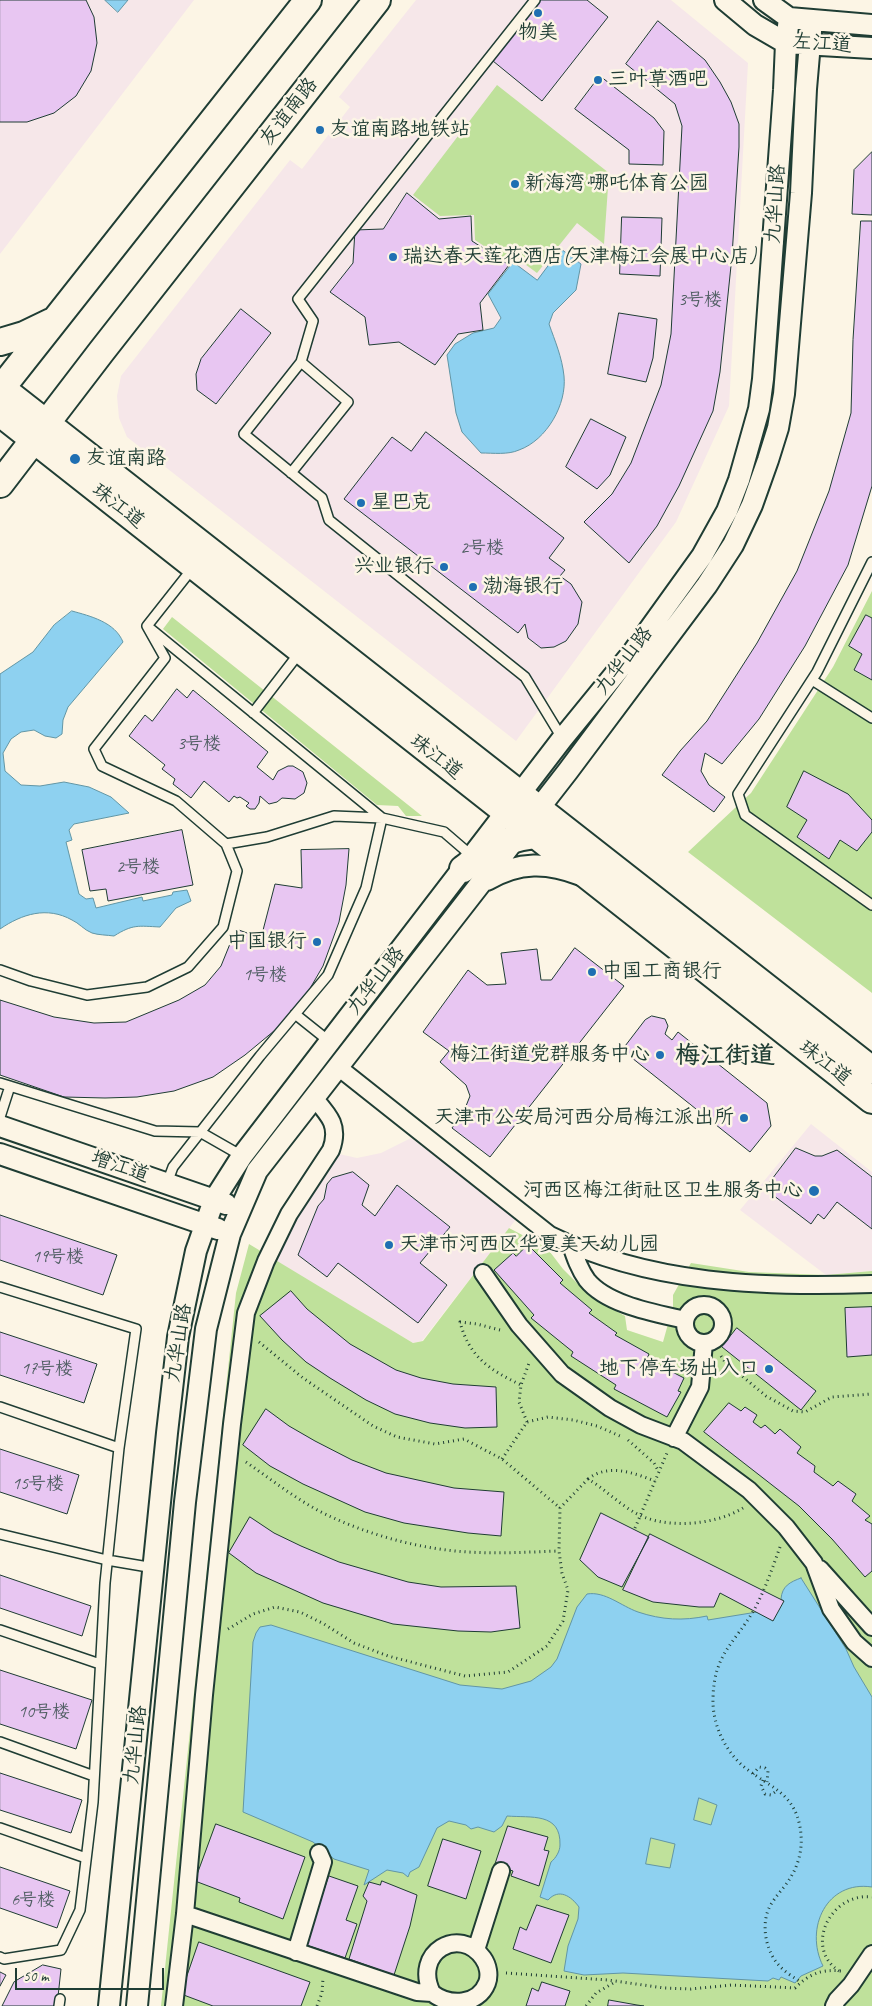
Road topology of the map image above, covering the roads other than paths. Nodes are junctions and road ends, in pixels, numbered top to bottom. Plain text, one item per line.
1 (308, 0) edge
2 (377, 0) edge
3 (535, 0) edge
4 (725, 0) edge
5 (764, 0) edge
6 (789, 18) junction
7 (812, 20) junction
8 (872, 25) edge
9 (786, 42) junction
10 (809, 44) junction
11 (872, 48) edge
12 (56, 320) junction
13 (0, 342) edge
14 (301, 362) junction
15 (0, 395) edge
16 (39, 432) junction
17 (291, 473) junction
18 (0, 484) edge
19 (872, 562) edge
20 (194, 566) junction
21 (147, 626) junction
22 (301, 651) junction
23 (812, 680) junction
24 (253, 713) junction
25 (872, 718) edge
26 (562, 739) junction
27 (382, 818) junction
28 (523, 819) junction
29 (226, 844) junction
30 (598, 869) junction
31 (472, 870) junction
32 (872, 905) edge
33 (0, 970) edge
34 (295, 1014) junction
35 (330, 1042) junction
36 (338, 1067) junction
37 (872, 1070) edge
38 (0, 1083) edge
39 (10, 1086) junction
40 (314, 1098) junction
41 (872, 1100) edge
42 (0, 1118) edge
43 (0, 1126) edge
44 (200, 1132) junction
45 (0, 1154) edge
46 (242, 1156) junction
47 (167, 1183) junction
48 (214, 1200) junction
49 (240, 1208) junction
50 (206, 1225) junction
51 (230, 1234) junction
52 (571, 1245) junction
53 (483, 1273) dead end
54 (710, 1279) junction
55 (872, 1284) edge
56 (0, 1287) edge
57 (706, 1305) junction
58 (685, 1320) junction
59 (708, 1342) junction
60 (0, 1407) edge
61 (674, 1438) junction
62 (119, 1448) junction
63 (0, 1534) edge
64 (107, 1560) junction
65 (814, 1563) junction
66 (154, 1568) junction
67 (872, 1627) edge
68 (0, 1630) edge
69 (872, 1658) edge
70 (100, 1664) junction
71 (0, 1742) edge
72 (94, 1776) junction
73 (0, 1828) edge
74 (319, 1853) dead end
75 (86, 1858) junction
76 (501, 1871) dead end
77 (185, 1914) junction
78 (476, 1950) junction
79 (296, 1952) junction
80 (872, 1954) edge
81 (0, 1957) edge
82 (432, 1992) junction
83 (109, 2006) edge
84 (137, 2006) edge
85 (174, 2006) edge
86 (834, 2006) edge

1 - 12 main road
2 - 16 main road, 友谊南路
3 - 14 lane
4 - 9 street, 左江道
5 - 6 street, 左江道
6 - 7 street, 左江道
6 - 9 street, 九华山路
7 - 8 street, 左江道
7 - 10 street, 九华山路
9 - 10 street, 左江道
9 - 26 street, 九华山路
10 - 11 street, 左江道
10 - 28 street, 九华山路
12 - 13 main road
12 - 15 main road
14 - 17 lane
14 - 17 lane
15 - 16 main road, 珠江道
16 - 18 main road, 友谊南路
16 - 20 main road, 珠江道
16 - 28 main road, 珠江道
17 - 26 lane
19 - 23 lane
20 - 21 lane
20 - 22 main road, 珠江道
21 - 24 lane
21 - 29 lane
22 - 24 lane
22 - 28 main road, 珠江道
23 - 25 lane
23 - 32 lane
24 - 27 lane
26 - 28 street, 九华山路
27 - 29 lane
27 - 31 lane
27 - 34 lane
28 - 30 main road, 珠江道
28 - 31 main road
29 - 33 lane
30 - 31 street
30 - 37 main road, 珠江道
30 - 41 main road, 珠江道
31 - 35 street, 九华山路
31 - 36 street, 九华山路
34 - 35 lane
34 - 44 lane
35 - 46 street, 九华山路
36 - 40 street, 九华山路
36 - 52 street
38 - 39 lane
39 - 42 lane
39 - 44 lane
40 - 49 street, 九华山路
40 - 77 street
43 - 47 street, 增江道
44 - 46 lane
44 - 47 lane
45 - 50 street, 增江道
46 - 48 street, 九华山路
47 - 48 street, 增江道
48 - 49 street, 增江道
48 - 50 street, 九华山路
49 - 51 street, 九华山路
50 - 51 street, 增江道
50 - 66 street, 九华山路
51 - 84 street, 九华山路
52 - 54 street
52 - 58 street
53 - 61 street
54 - 55 street
54 - 57 street
56 - 62 lane
57 - 58 street
57 - 59 street
58 - 59 street
59 - 61 street
60 - 62 lane
61 - 65 street
62 - 64 lane
63 - 64 lane
64 - 66 lane
64 - 70 lane
65 - 67 street
65 - 69 street
66 - 83 street, 九华山路
68 - 70 lane
70 - 72 lane
71 - 72 lane
72 - 75 lane
73 - 75 lane
74 - 79 street
75 - 81 lane
76 - 78 street
77 - 79 street
77 - 85 street
78 - 82 street
78 - 82 street
79 - 82 street
80 - 86 street

